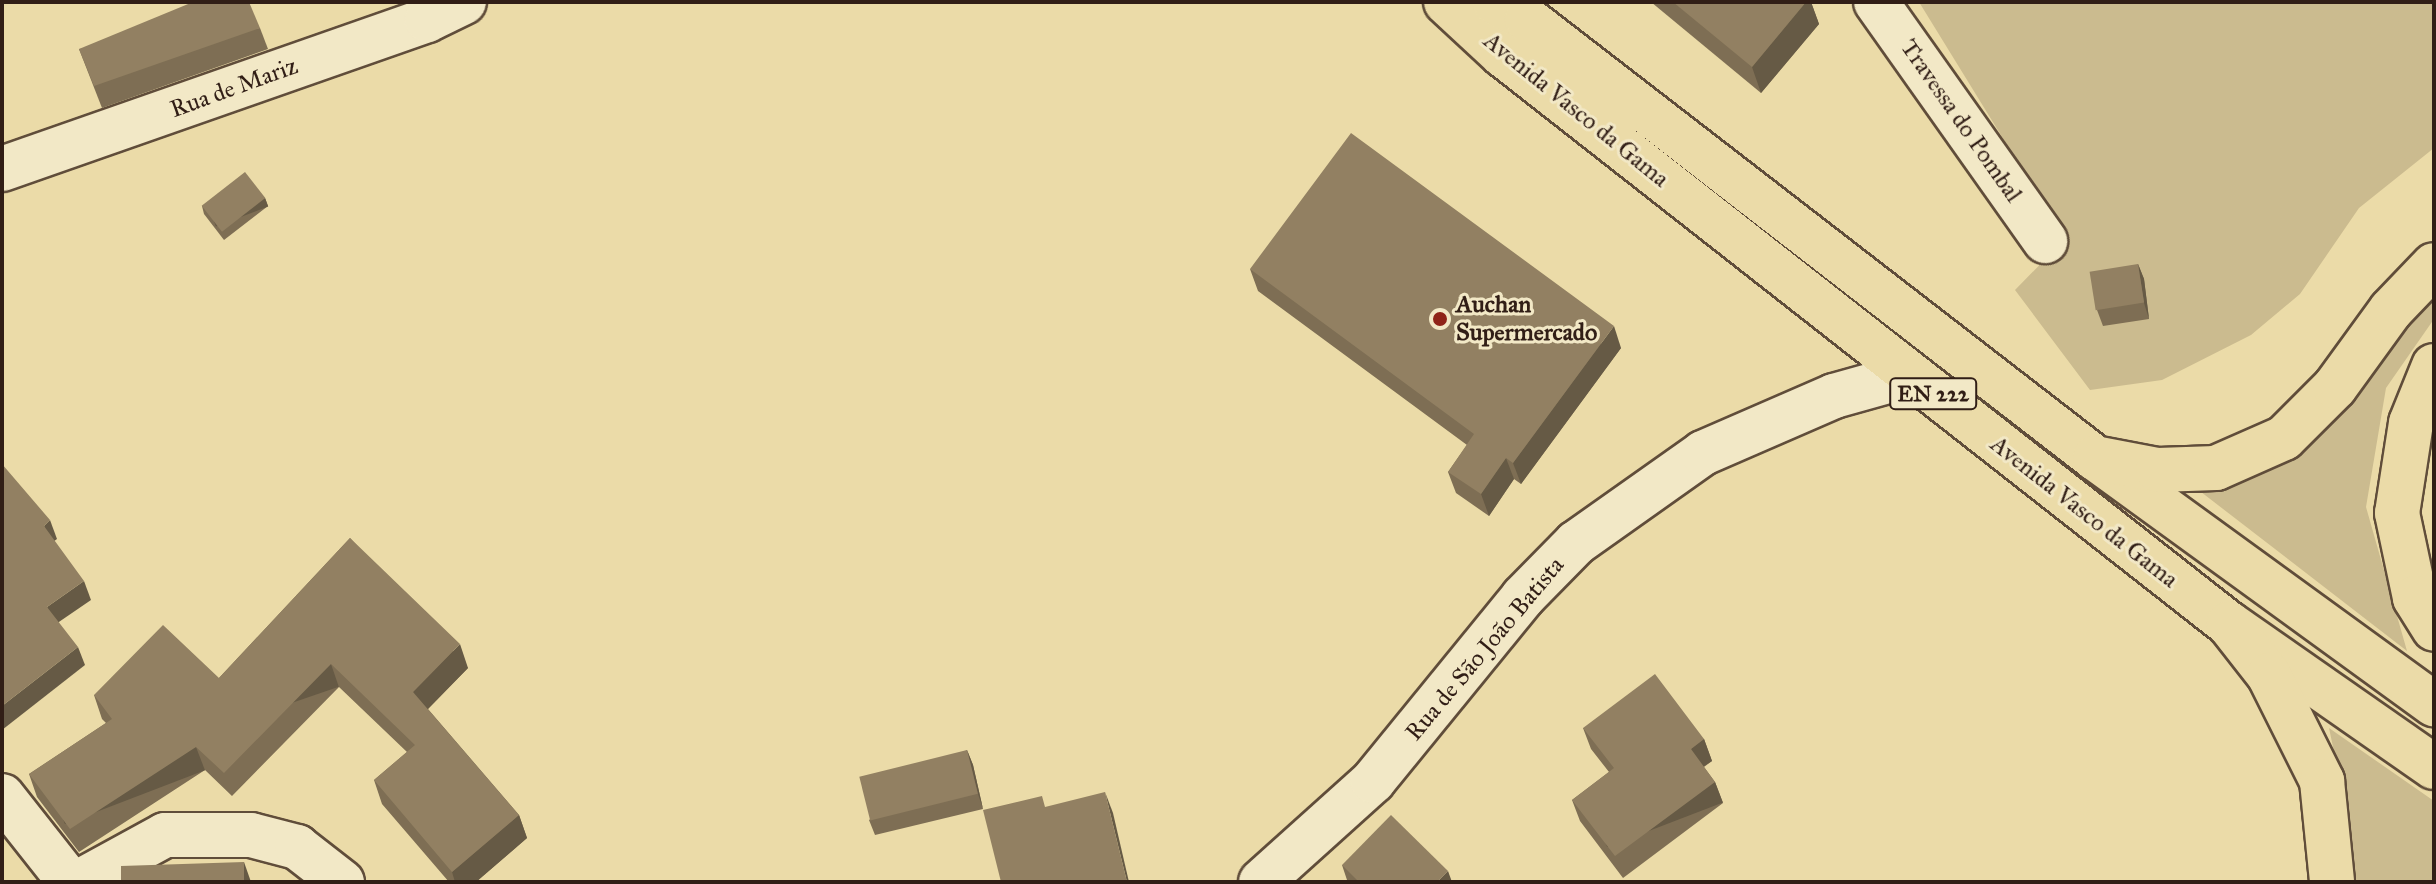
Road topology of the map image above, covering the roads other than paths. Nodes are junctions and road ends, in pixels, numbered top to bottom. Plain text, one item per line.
1 (464, 2) edge
2 (1446, 2) edge
3 (1495, 2) edge
4 (1876, 2) edge
5 (2, 169) edge
6 (2045, 241) dead end
7 (2434, 265) edge
8 (2434, 366) edge
9 (1909, 375) junction
10 (2095, 458) junction
11 (2229, 624) junction
12 (2434, 628) edge
13 (2434, 704) edge
14 (2434, 767) edge
15 (2, 796) edge
16 (70, 882) edge
17 (79, 882) edge
18 (342, 882) edge
19 (1261, 882) edge
20 (2332, 882) edge

1 - 5 street, Rua de Mariz
2 - 9 main road, Avenida Vasco da Gama / EN 222
3 - 10 main road, Avenida Vasco da Gama / EN 222
4 - 6 street, Travessa do Pombal
7 - 10 main road
8 - 12 main road
9 - 11 main road, Avenida Vasco da Gama / EN 222
9 - 19 street, Rua de São João Batista
10 - 13 main road, Avenida Vasco da Gama / EN 222
11 - 14 main road, Avenida Vasco da Gama / EN 222
11 - 20 main road
15 - 16 street
17 - 18 street

